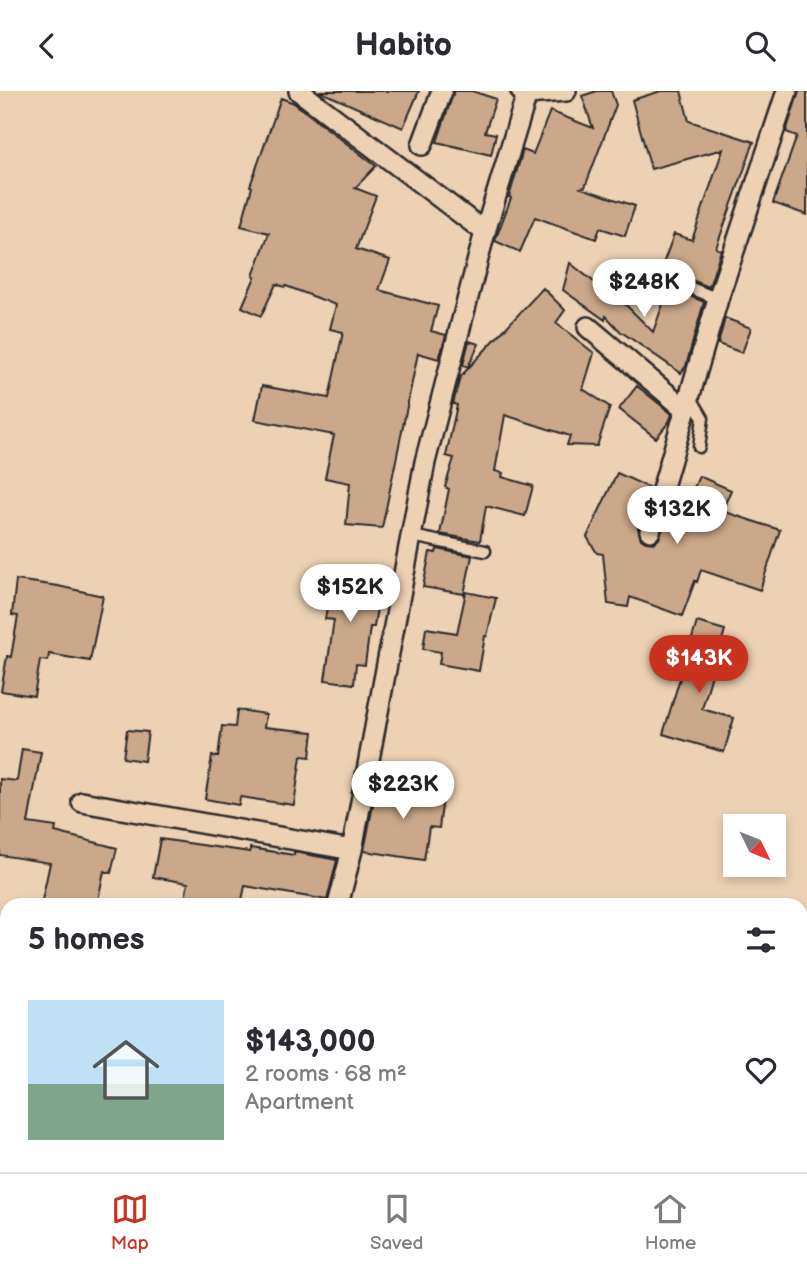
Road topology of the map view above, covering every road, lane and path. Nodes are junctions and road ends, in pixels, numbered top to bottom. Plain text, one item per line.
1 (299, 91) edge
2 (442, 91) edge
3 (566, 91) edge
4 (787, 91) edge
5 (524, 92) edge
6 (422, 145) dead end
7 (485, 232) junction
8 (663, 277) dead end
9 (718, 299) junction
10 (589, 327) dead end
11 (687, 403) junction
12 (699, 447) dead end
13 (650, 531) dead end
14 (412, 536) junction
15 (485, 551) dead end
16 (82, 802) dead end
17 (352, 851) junction
18 (340, 898) edge

1 - 7 street
2 - 6 street
3 - 5 street
4 - 9 street
5 - 7 street
7 - 14 street
8 - 9 lane
9 - 11 street
10 - 11 street
11 - 12 lane
11 - 13 street
14 - 15 lane
14 - 17 street
16 - 17 street
17 - 18 street

